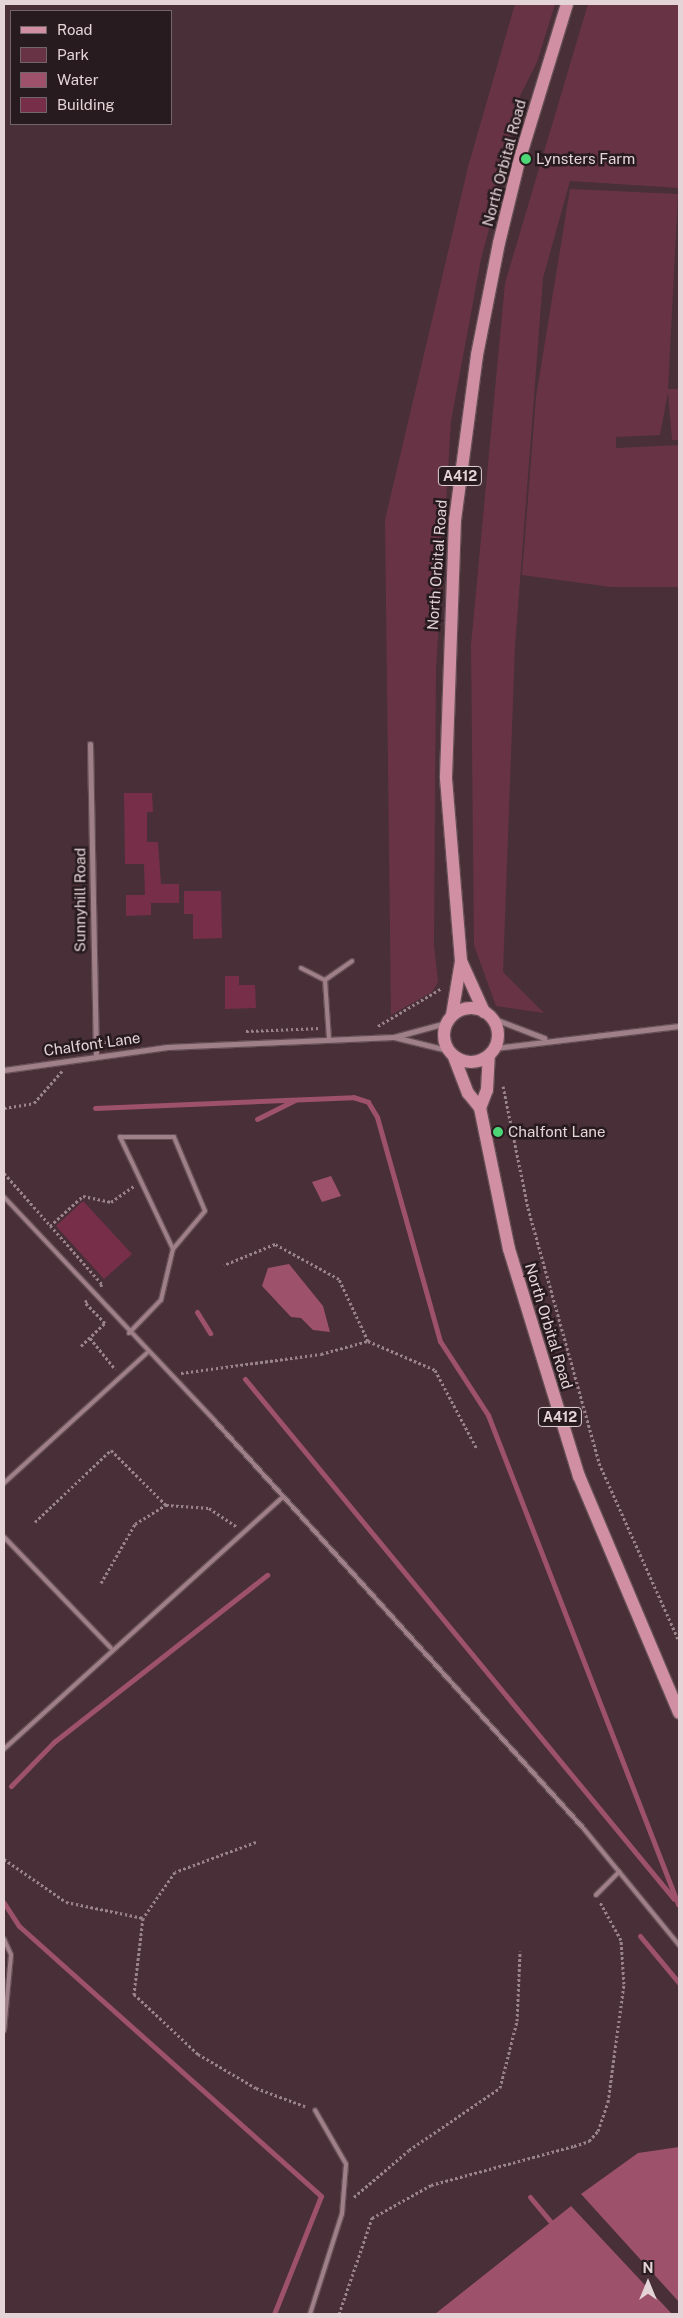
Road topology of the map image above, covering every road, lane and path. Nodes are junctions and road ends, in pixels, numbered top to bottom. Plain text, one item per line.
1 (567, 4) edge
2 (90, 744) dead end
3 (461, 960) junction
4 (352, 961) dead end
5 (301, 968) dead end
6 (325, 980) junction
7 (455, 980) junction
8 (488, 1015) junction
9 (449, 1019) junction
10 (370, 1026) dead end
11 (679, 1026) edge
12 (323, 1028) dead end
13 (237, 1032) dead end
14 (394, 1037) junction
15 (330, 1038) junction
16 (142, 1039) dead end
17 (546, 1039) junction
18 (95, 1043) junction
19 (492, 1052) junction
20 (451, 1053) junction
21 (96, 1055) junction
22 (63, 1060) junction
23 (4, 1070) edge
24 (501, 1076) dead end
25 (4, 1108) edge
26 (480, 1108) junction
27 (141, 1181) junction
28 (4, 1197) edge
29 (50, 1226) dead end
30 (173, 1249) junction
31 (224, 1265) dead end
32 (129, 1333) junction
33 (90, 1338) dead end
34 (368, 1341) junction
35 (147, 1353) junction
36 (168, 1374) junction
37 (122, 1376) junction
38 (477, 1449) dead end
39 (4, 1483) edge
40 (282, 1498) junction
41 (166, 1504) junction
42 (35, 1522) dead end
43 (243, 1532) junction
44 (4, 1537) edge
45 (101, 1583) dead end
46 (679, 1641) edge
47 (111, 1648) junction
48 (679, 1713) edge
49 (4, 1749) edge
50 (256, 1842) dead end
51 (4, 1859) edge
52 (619, 1872) junction
53 (596, 1895) joint
54 (143, 1918) junction
55 (4, 1939) edge
56 (679, 1945) edge
57 (520, 1952) dead end
58 (4, 2031) edge
59 (315, 2110) joint
60 (343, 2206) junction
61 (310, 2314) edge
62 (339, 2314) edge

1 - 3 main road, North Orbital Road / A412
2 - 18 street, Sunnyhill Road
3 - 7 main road, North Orbital Road / A412
3 - 8 main road, North Orbital Road / A412
4 - 6 lane
5 - 6 lane
6 - 15 lane
7 - 9 main road, North Orbital Road / A412
7 - 10 path
8 - 9 main road
8 - 17 street
8 - 19 main road
9 - 14 street, Chalfont Lane
9 - 20 main road
11 - 17 street
12 - 13 path
14 - 15 street, Chalfont Lane
14 - 20 street, Chalfont Lane
15 - 21 street, Chalfont Lane
16 - 18 path
17 - 19 street
18 - 21 street, Sunnyhill Road
18 - 22 path
19 - 20 main road
19 - 26 main road, North Orbital Road / A412
20 - 26 main road, North Orbital Road / A412
21 - 22 street, Chalfont Lane
22 - 23 street, Chalfont Lane
22 - 25 path
24 - 46 path
26 - 48 main road, North Orbital Road / A412
27 - 29 path
27 - 30 lane
27 - 30 lane
28 - 32 lane
30 - 32 lane
31 - 34 path
32 - 35 lane
33 - 37 path
34 - 36 path
34 - 38 path
35 - 36 lane
35 - 37 lane
36 - 40 lane
37 - 39 lane
40 - 43 lane
40 - 52 lane
41 - 42 path
41 - 43 path
41 - 45 path
43 - 47 lane
44 - 47 lane
47 - 49 lane
50 - 54 path
51 - 54 path
52 - 53 lane
52 - 56 lane
53 - 62 path
54 - 59 path
55 - 58 lane
57 - 60 path
59 - 60 lane
60 - 61 lane

